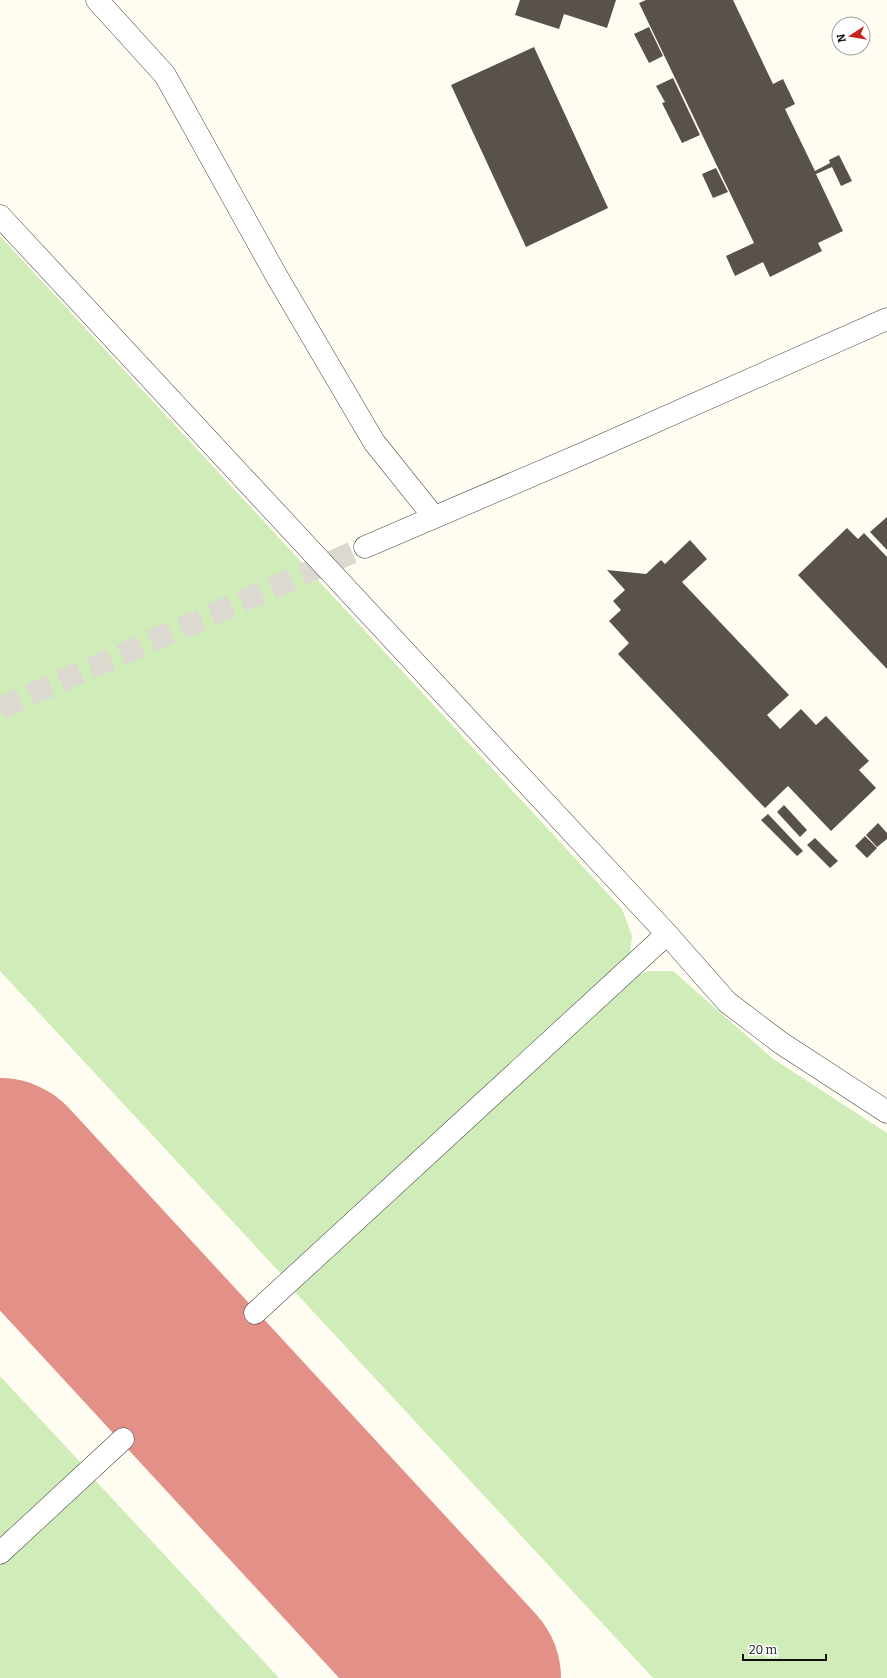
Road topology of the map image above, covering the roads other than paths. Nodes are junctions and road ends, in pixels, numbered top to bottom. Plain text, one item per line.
1 (97, 0) edge
2 (0, 216) edge
3 (887, 319) edge
4 (434, 517) junction
5 (365, 547) tunnel mouth
6 (667, 934) junction
7 (887, 1112) edge
8 (255, 1313) dead end
9 (123, 1439) dead end
10 (0, 1554) edge

1 - 4 street
2 - 6 street
3 - 4 street
4 - 5 street
6 - 7 street
6 - 8 street
9 - 10 street

